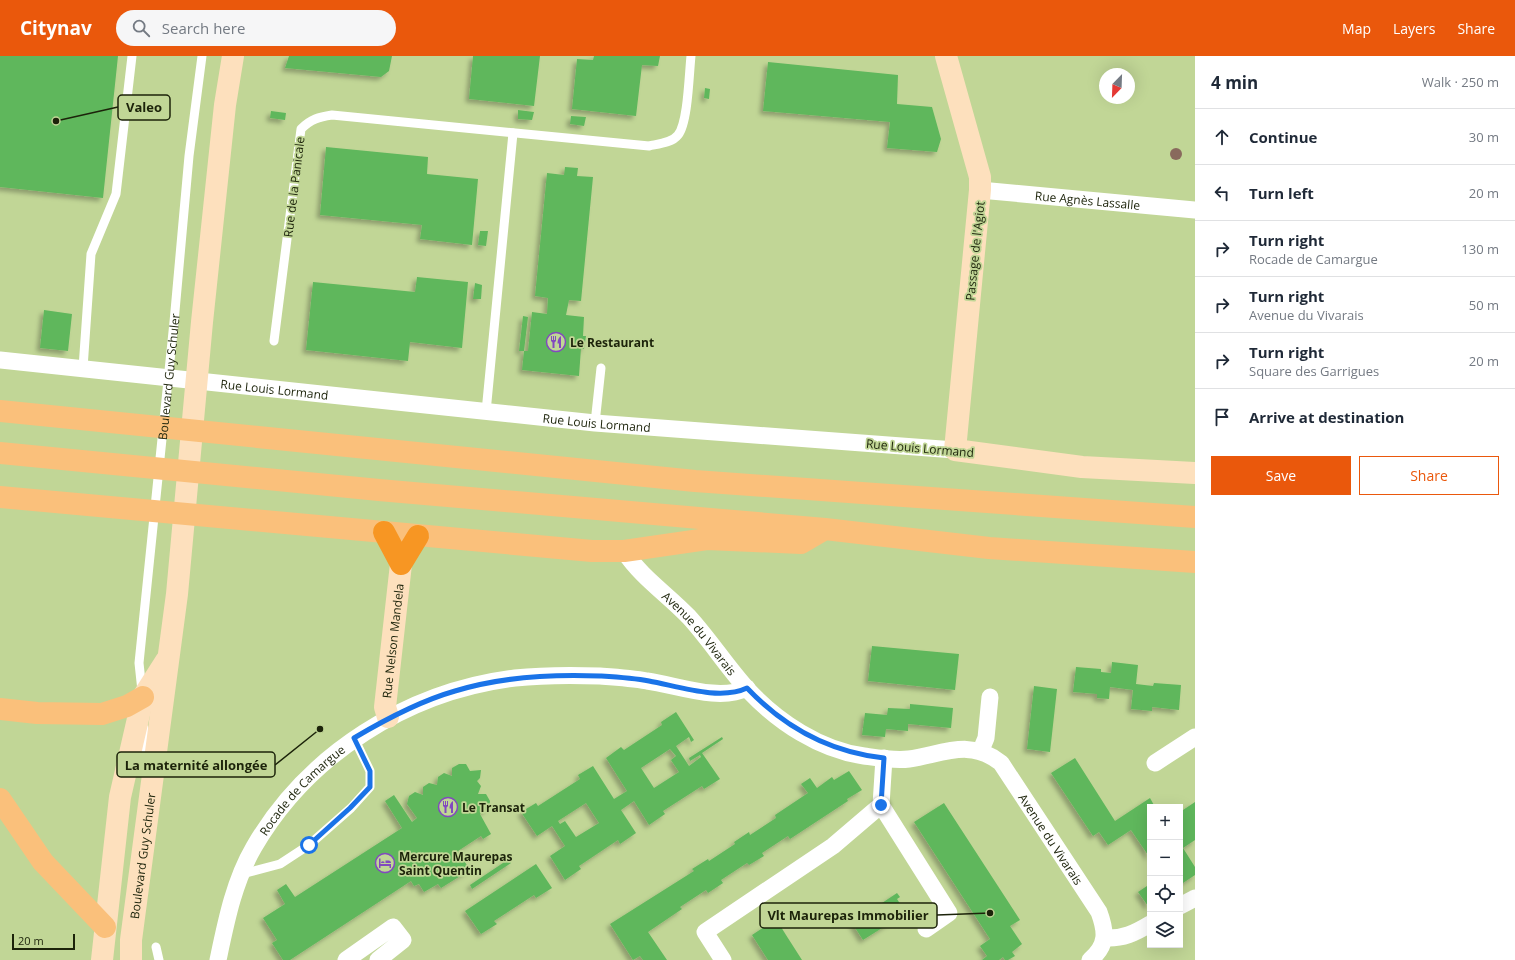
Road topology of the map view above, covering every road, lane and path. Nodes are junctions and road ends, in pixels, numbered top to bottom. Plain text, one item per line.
1 (132, 56) edge
2 (202, 56) edge
3 (234, 56) edge
4 (691, 56) edge
5 (946, 56) edge
6 (513, 133) junction
7 (980, 190) junction
8 (1195, 210) edge
9 (274, 341) dead end
10 (0, 360) edge
11 (83, 368) junction
12 (601, 368) dead end
13 (0, 411) edge
14 (486, 412) junction
15 (594, 423) junction
16 (954, 450) junction
17 (0, 453) edge
18 (1195, 473) edge
19 (5, 500) edge
20 (1195, 517) edge
21 (824, 529) junction
22 (384, 532) junction
23 (418, 536) junction
24 (624, 551) junction
25 (1195, 562) edge
26 (402, 564) junction
27 (169, 657) junction
28 (747, 688) junction
29 (143, 697) junction
30 (990, 697) dead end
31 (0, 709) edge
32 (388, 717) junction
33 (1195, 737) edge
34 (354, 738) junction
35 (981, 750) junction
36 (884, 758) junction
37 (1155, 763) dead end
38 (0, 799) edge
39 (881, 805) junction
40 (144, 841) junction
41 (242, 874) junction
42 (1195, 898) edge
43 (1183, 904) edge
44 (105, 926) junction
45 (1147, 926) edge
46 (926, 929) dead end
47 (1105, 938) junction
48 (156, 947) dead end
49 (102, 960) edge
50 (131, 960) edge
51 (159, 960) edge
52 (218, 960) edge
53 (346, 960) edge
54 (378, 960) edge
55 (723, 960) edge
56 (1090, 960) edge

1 - 11 lane
2 - 29 lane, Boulevard Guy Schuler
3 - 27 street, Boulevard Guy Schuler
4 - 6 lane, Rue de la Panicale
5 - 7 street, Passage de l'Agiot
6 - 9 lane, Rue de la Panicale
6 - 14 lane
7 - 8 street, Rue Agnès Lassalle
7 - 16 street, Passage de l'Agiot
10 - 11 street, Rue Louis Lormand
11 - 14 street, Rue Louis Lormand
12 - 15 lane
13 - 20 main road
14 - 15 street, Rue Louis Lormand
15 - 16 street, Rue Louis Lormand
16 - 18 street, Rue Louis Lormand
17 - 21 main road
19 - 22 main road
21 - 24 main road
21 - 25 main road
22 - 23 main road
22 - 26 highway
23 - 24 main road
23 - 26 highway
24 - 28 street, Avenue du Vivarais
26 - 32 street, Rue Nelson Mandela
27 - 29 street, Boulevard Guy Schuler
27 - 40 street, Boulevard Guy Schuler
28 - 32 street, Rocade de Camargue
28 - 36 street, Avenue du Vivarais
29 - 31 main road
29 - 40 lane
29 - 44 street, Boulevard Guy Schuler
30 - 35 street
32 - 34 street, Rocade de Camargue
33 - 37 street
34 - 41 street, Rocade de Camargue
34 - 41 lane
35 - 36 street, Avenue du Vivarais
35 - 47 street, Avenue du Vivarais
36 - 39 street
38 - 44 main road
39 - 46 street
39 - 55 street
40 - 50 street, Boulevard Guy Schuler
41 - 52 street, Rocade de Camargue
42 - 43 street
44 - 49 street, Boulevard Guy Schuler
45 - 47 street
47 - 56 street
48 - 51 lane
53 - 54 street

